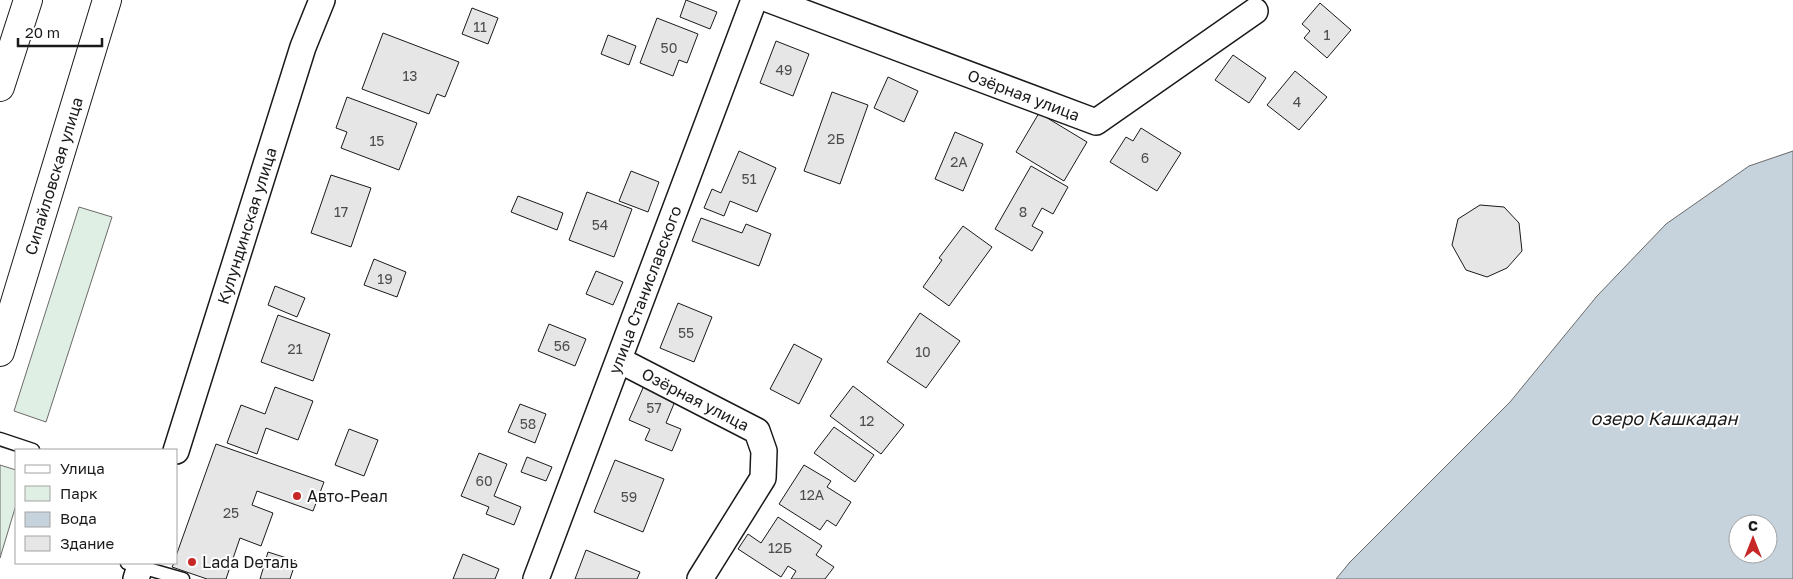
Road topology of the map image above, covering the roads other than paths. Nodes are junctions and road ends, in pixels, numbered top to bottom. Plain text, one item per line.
1 (28, 0) edge
2 (107, 0) edge
3 (322, 0) edge
4 (754, 0) edge
5 (770, 0) edge
6 (1255, 11) dead end
7 (0, 87) edge
8 (0, 352) edge
9 (619, 360) junction
10 (0, 439) edge
11 (30, 449) edge
12 (177, 449) edge
13 (136, 568) edge
14 (183, 579) edge
15 (536, 579) edge
16 (700, 579) edge

1 - 7 main road
2 - 8 main road, Сипайловская улица
3 - 12 street, Кулундинская улица
4 - 9 street, улица Станиславского
5 - 6 street, Озёрная улица
9 - 15 street, улица Станиславского
9 - 16 street, Озёрная улица
10 - 11 lane
13 - 14 lane

